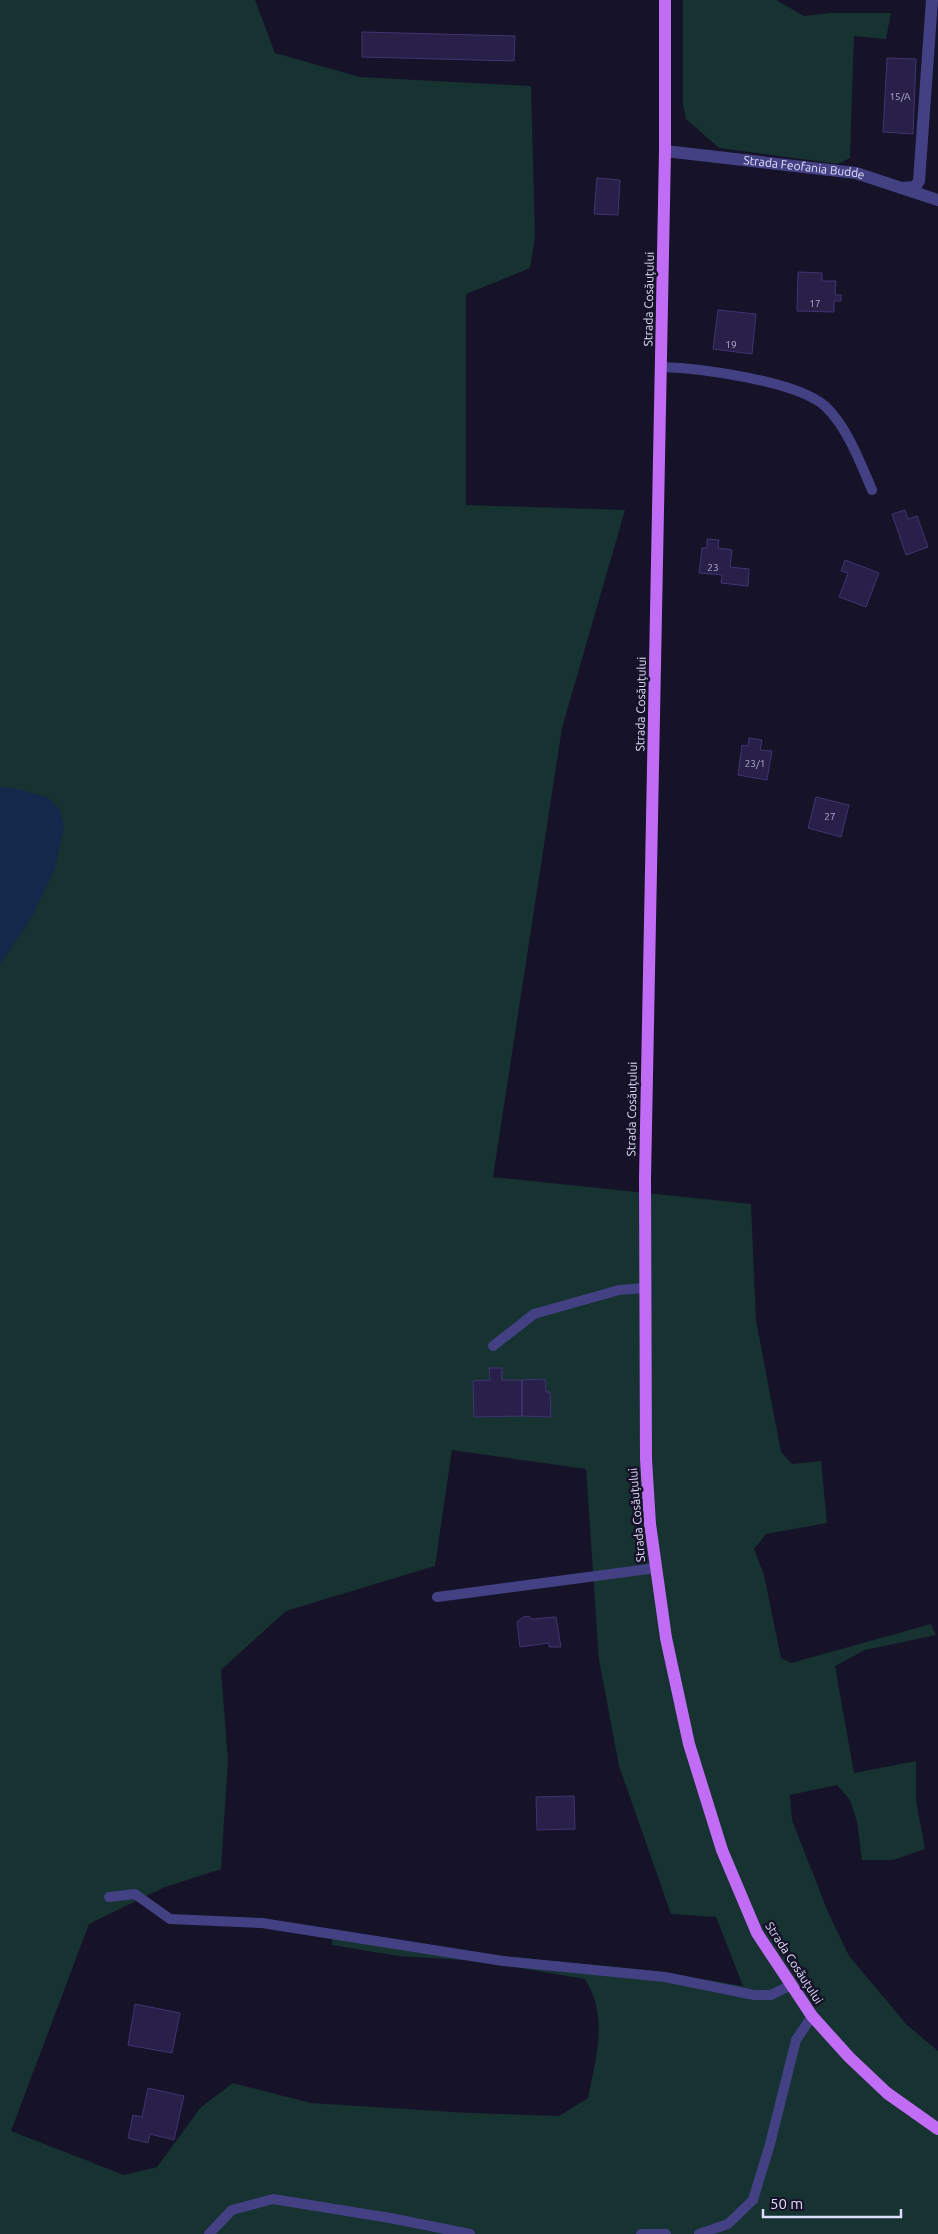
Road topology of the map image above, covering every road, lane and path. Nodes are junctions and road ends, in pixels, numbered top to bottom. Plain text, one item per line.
1 (665, 0) edge
2 (932, 0) edge
3 (665, 151) junction
4 (899, 188) junction
5 (938, 200) edge
6 (661, 367) junction
7 (872, 490) dead end
8 (644, 1288) junction
9 (493, 1346) dead end
10 (656, 1568) junction
11 (437, 1598) dead end
12 (109, 1897) dead end
13 (791, 1985) junction
14 (812, 2016) junction
15 (938, 2130) edge
16 (210, 2234) edge
17 (470, 2234) edge
18 (641, 2234) edge
19 (666, 2234) edge
20 (699, 2234) edge

1 - 3 main road, Strada Cosăuțului
2 - 4 street
3 - 4 street, Strada Feofania Budde
3 - 6 main road, Strada Cosăuțului
4 - 5 street, Strada Feofania Budde
6 - 7 lane
6 - 8 main road, Strada Cosăuțului
8 - 9 lane
8 - 10 main road, Strada Cosăuțului
10 - 11 lane
10 - 13 main road, Strada Cosăuțului
12 - 13 lane
13 - 14 main road, Strada Cosăuțului
14 - 15 main road, Strada Cosăuțului
14 - 20 lane
16 - 17 lane
18 - 19 lane

